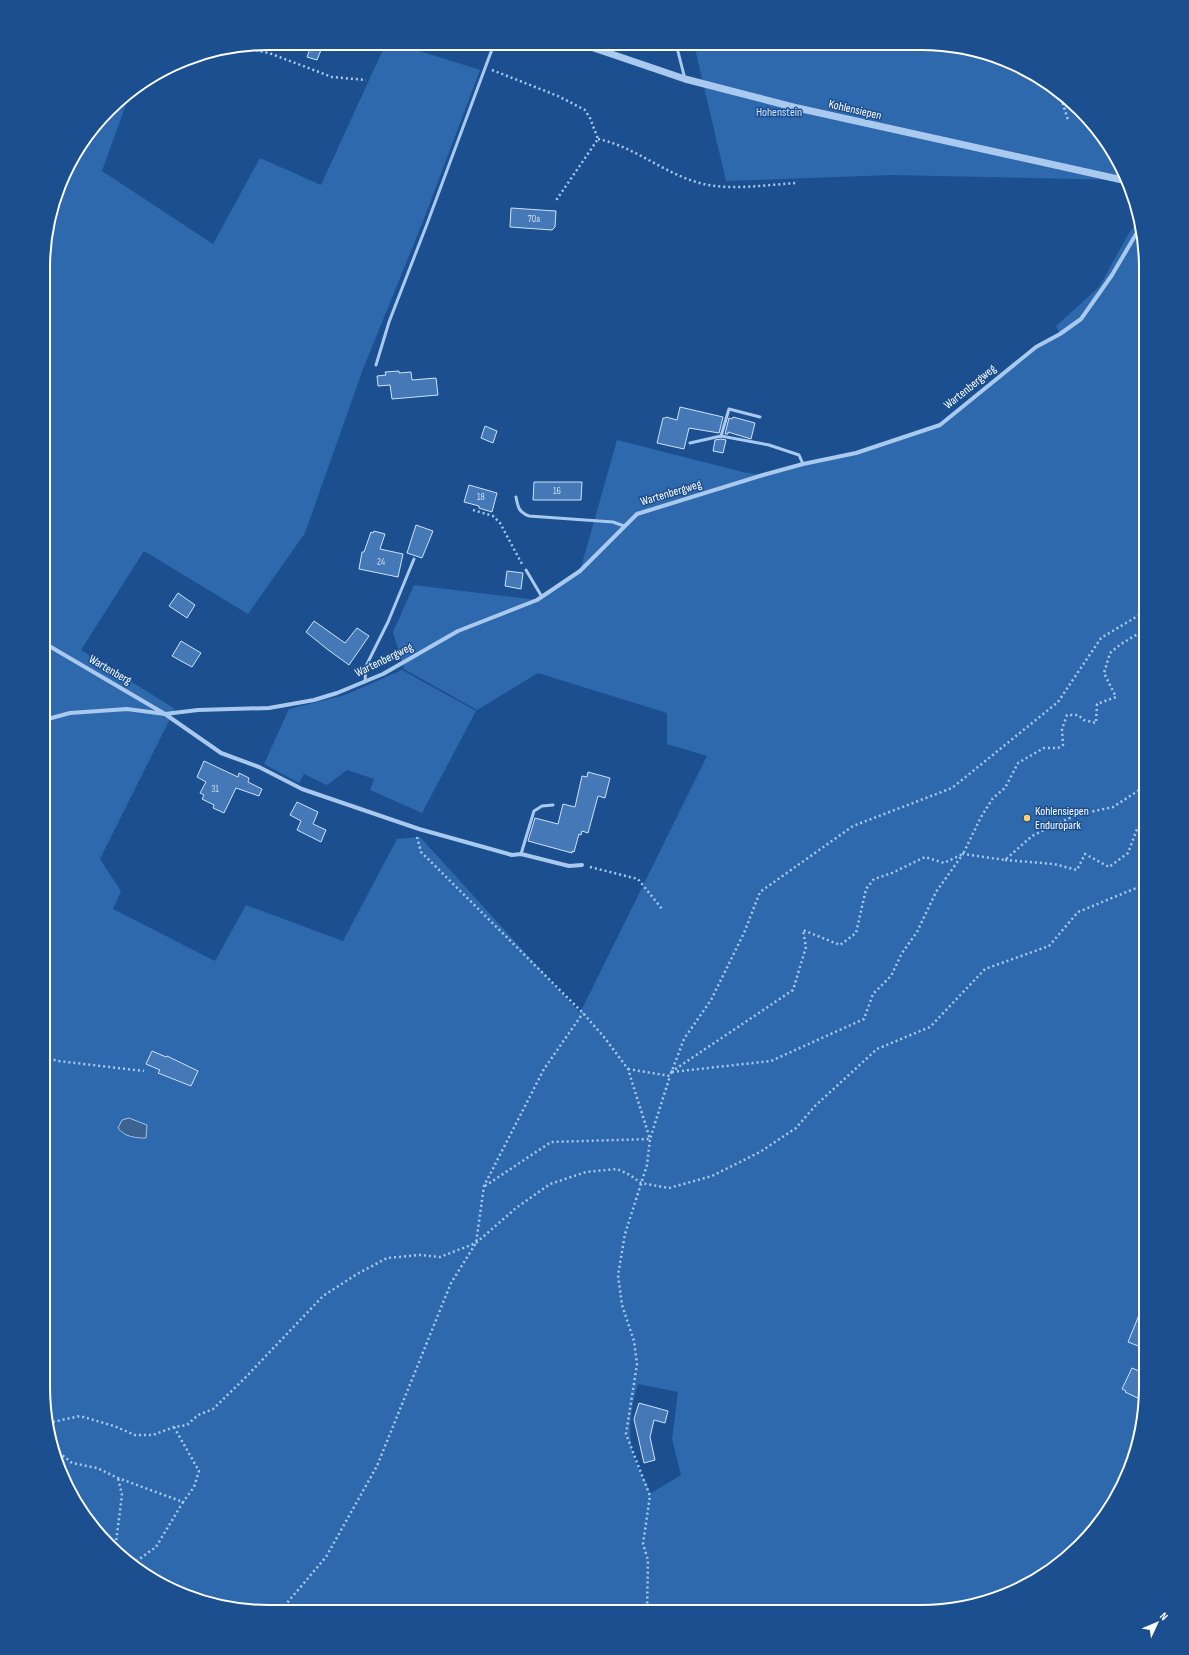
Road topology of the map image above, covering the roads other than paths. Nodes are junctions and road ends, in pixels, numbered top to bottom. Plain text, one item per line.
1 (492, 50) edge
2 (600, 50) edge
3 (678, 50) edge
4 (686, 78) junction
5 (1120, 180) edge
6 (1136, 234) edge
7 (376, 365) dead end
8 (760, 417) dead end
9 (721, 436) junction
10 (690, 443) dead end
11 (803, 464) junction
12 (516, 498) dead end
13 (624, 526) junction
14 (414, 559) dead end
15 (526, 570) dead end
16 (542, 597) junction
17 (50, 647) edge
18 (365, 682) junction
19 (165, 714) junction
20 (50, 718) edge
21 (554, 805) dead end
22 (521, 854) junction
23 (582, 865) road end

1 - 7 lane
2 - 4 street, Kohlensiepen
3 - 4 lane
4 - 5 street, Kohlensiepen
6 - 11 street, Wartenbergweg
8 - 9 lane
9 - 10 lane
9 - 11 lane
11 - 13 street, Wartenbergweg
12 - 13 lane
13 - 16 street, Wartenbergweg
14 - 18 lane
15 - 16 lane
16 - 18 street, Wartenbergweg
17 - 19 street, Wartenberg
18 - 19 street, Wartenbergweg
19 - 20 street, Wartenbergweg
19 - 22 street, Wartenbergweg
21 - 22 lane
22 - 23 street, Wartenbergweg

